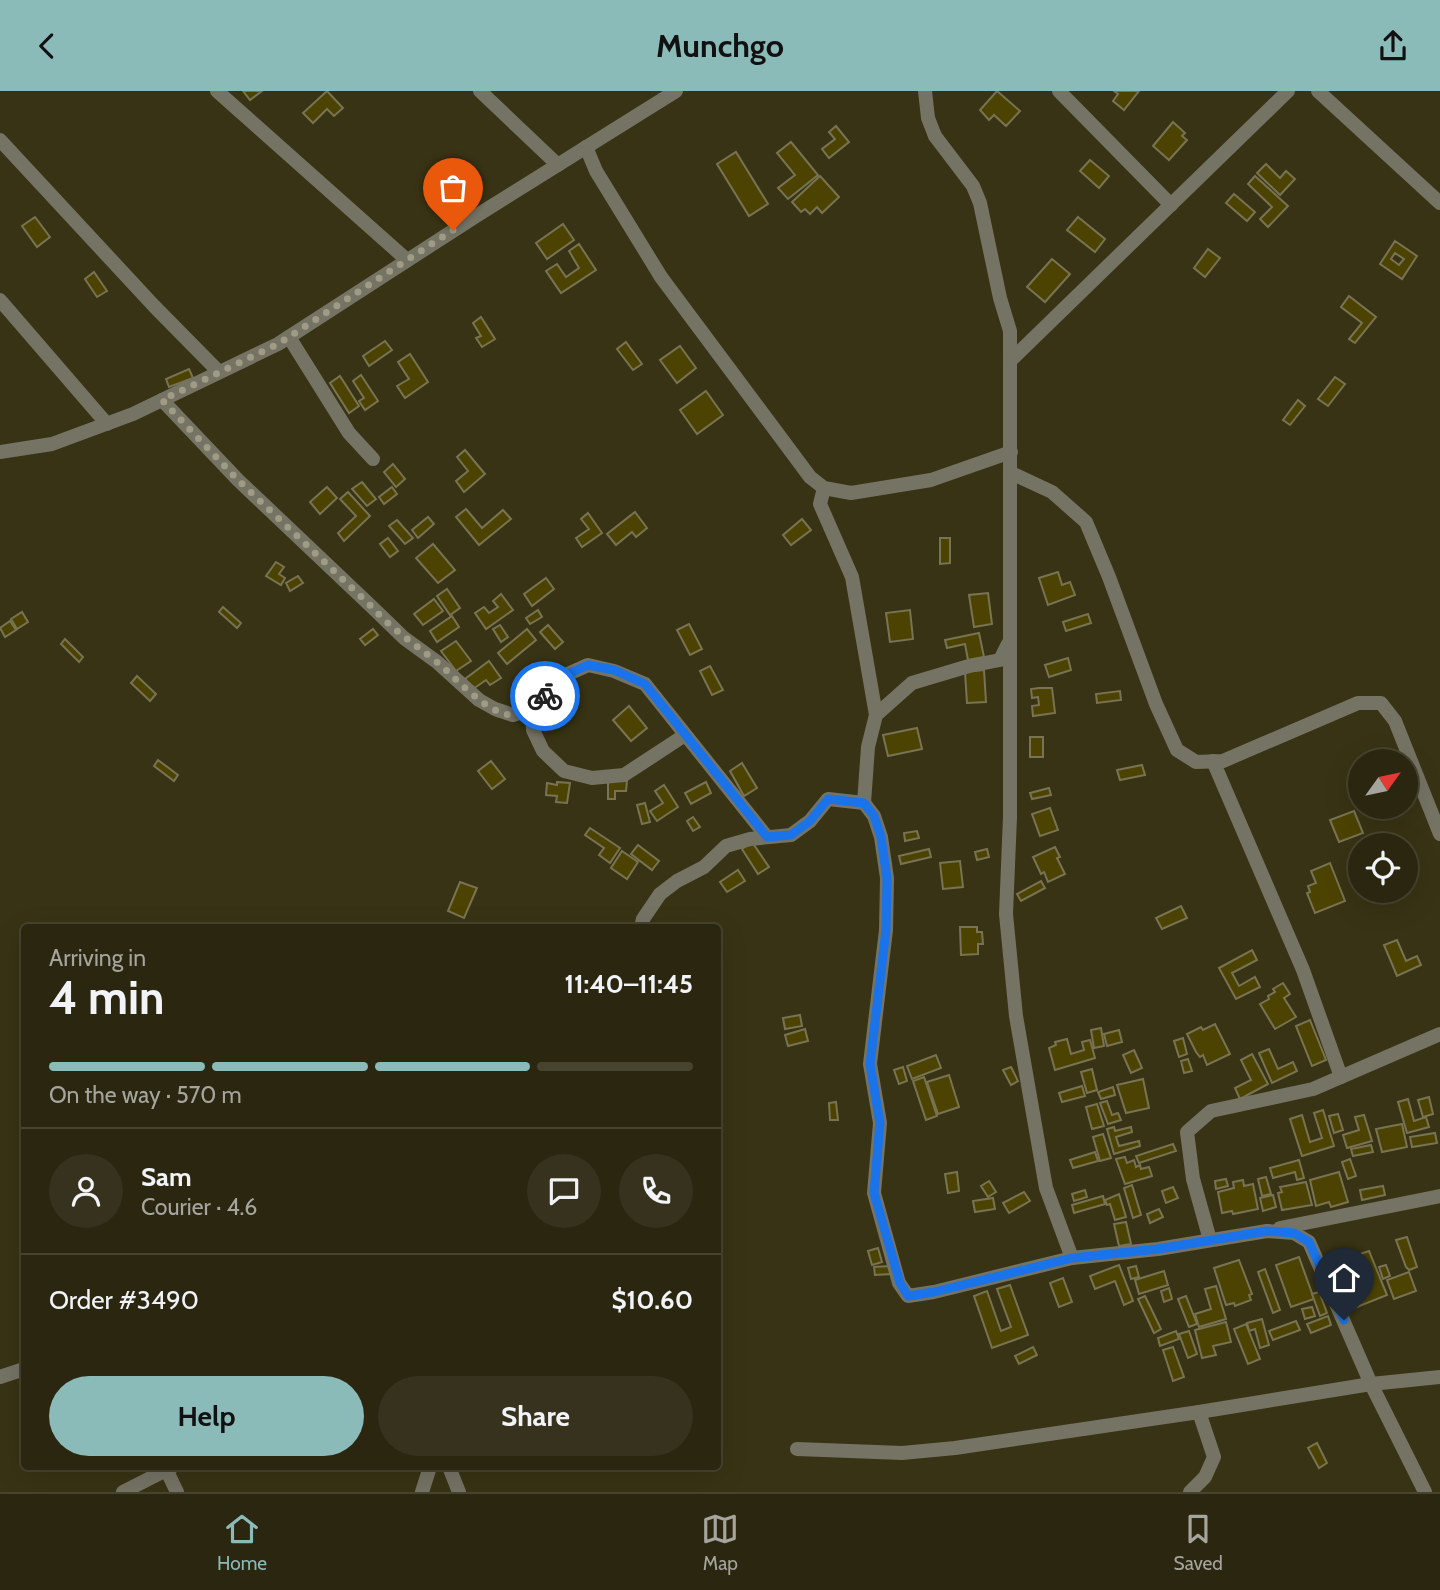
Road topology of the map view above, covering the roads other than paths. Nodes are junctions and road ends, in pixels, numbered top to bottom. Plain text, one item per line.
1 (217, 91) edge
2 (480, 91) edge
3 (676, 91) edge
4 (925, 91) edge
5 (1059, 91) edge
6 (1288, 91) edge
7 (1318, 91) edge
8 (0, 140) edge
9 (586, 147) junction
10 (558, 165) junction
11 (1440, 203) edge
12 (1171, 205) junction
13 (407, 260) junction
14 (0, 300) edge
15 (289, 337) junction
16 (1010, 362) junction
17 (219, 372) junction
18 (162, 400) junction
19 (107, 424) junction
20 (0, 452) edge
21 (1011, 452) junction
22 (373, 459) dead end
23 (1011, 473) junction
24 (824, 488) junction
25 (1010, 640) junction
26 (532, 709) junction
27 (876, 715) junction
28 (685, 735) junction
29 (1213, 761) junction
30 (864, 803) junction
31 (1440, 834) edge
32 (767, 837) junction
33 (641, 924) edge
34 (1440, 1034) edge
35 (1341, 1077) junction
36 (1440, 1196) edge
37 (1267, 1231) junction
38 (1210, 1240) junction
39 (1072, 1258) junction
40 (21, 1370) edge
41 (0, 1377) edge
42 (1440, 1377) edge
43 (1371, 1384) junction
44 (1199, 1412) junction
45 (797, 1449) dead end
46 (164, 1470) edge
47 (169, 1470) edge
48 (429, 1470) edge
49 (450, 1470) edge
50 (123, 1492) edge
51 (177, 1492) edge
52 (422, 1492) edge
53 (459, 1492) edge
54 (1190, 1492) edge
55 (1425, 1492) edge

1 - 13 street
2 - 10 street
3 - 9 street
4 - 16 street
5 - 12 street
6 - 12 street
7 - 11 street
8 - 17 street
9 - 10 street
9 - 24 street
10 - 13 street
12 - 16 street
13 - 15 street
14 - 19 street
15 - 17 street
15 - 22 street
16 - 21 street
17 - 18 street
18 - 19 street
18 - 26 street
19 - 20 street
21 - 23 street
21 - 24 street
23 - 25 street
23 - 29 street
24 - 27 street
25 - 27 street
25 - 39 street
26 - 28 street
26 - 28 street
27 - 30 street
28 - 32 street
29 - 31 street
29 - 35 street
30 - 32 street
30 - 39 street
32 - 33 street
34 - 35 street
35 - 38 street
36 - 37 street
37 - 38 street
37 - 43 street
38 - 39 street
40 - 41 street
42 - 43 street
43 - 44 street
43 - 55 street
44 - 45 street
44 - 54 street
46 - 50 street
47 - 51 street
48 - 52 street
49 - 53 street

